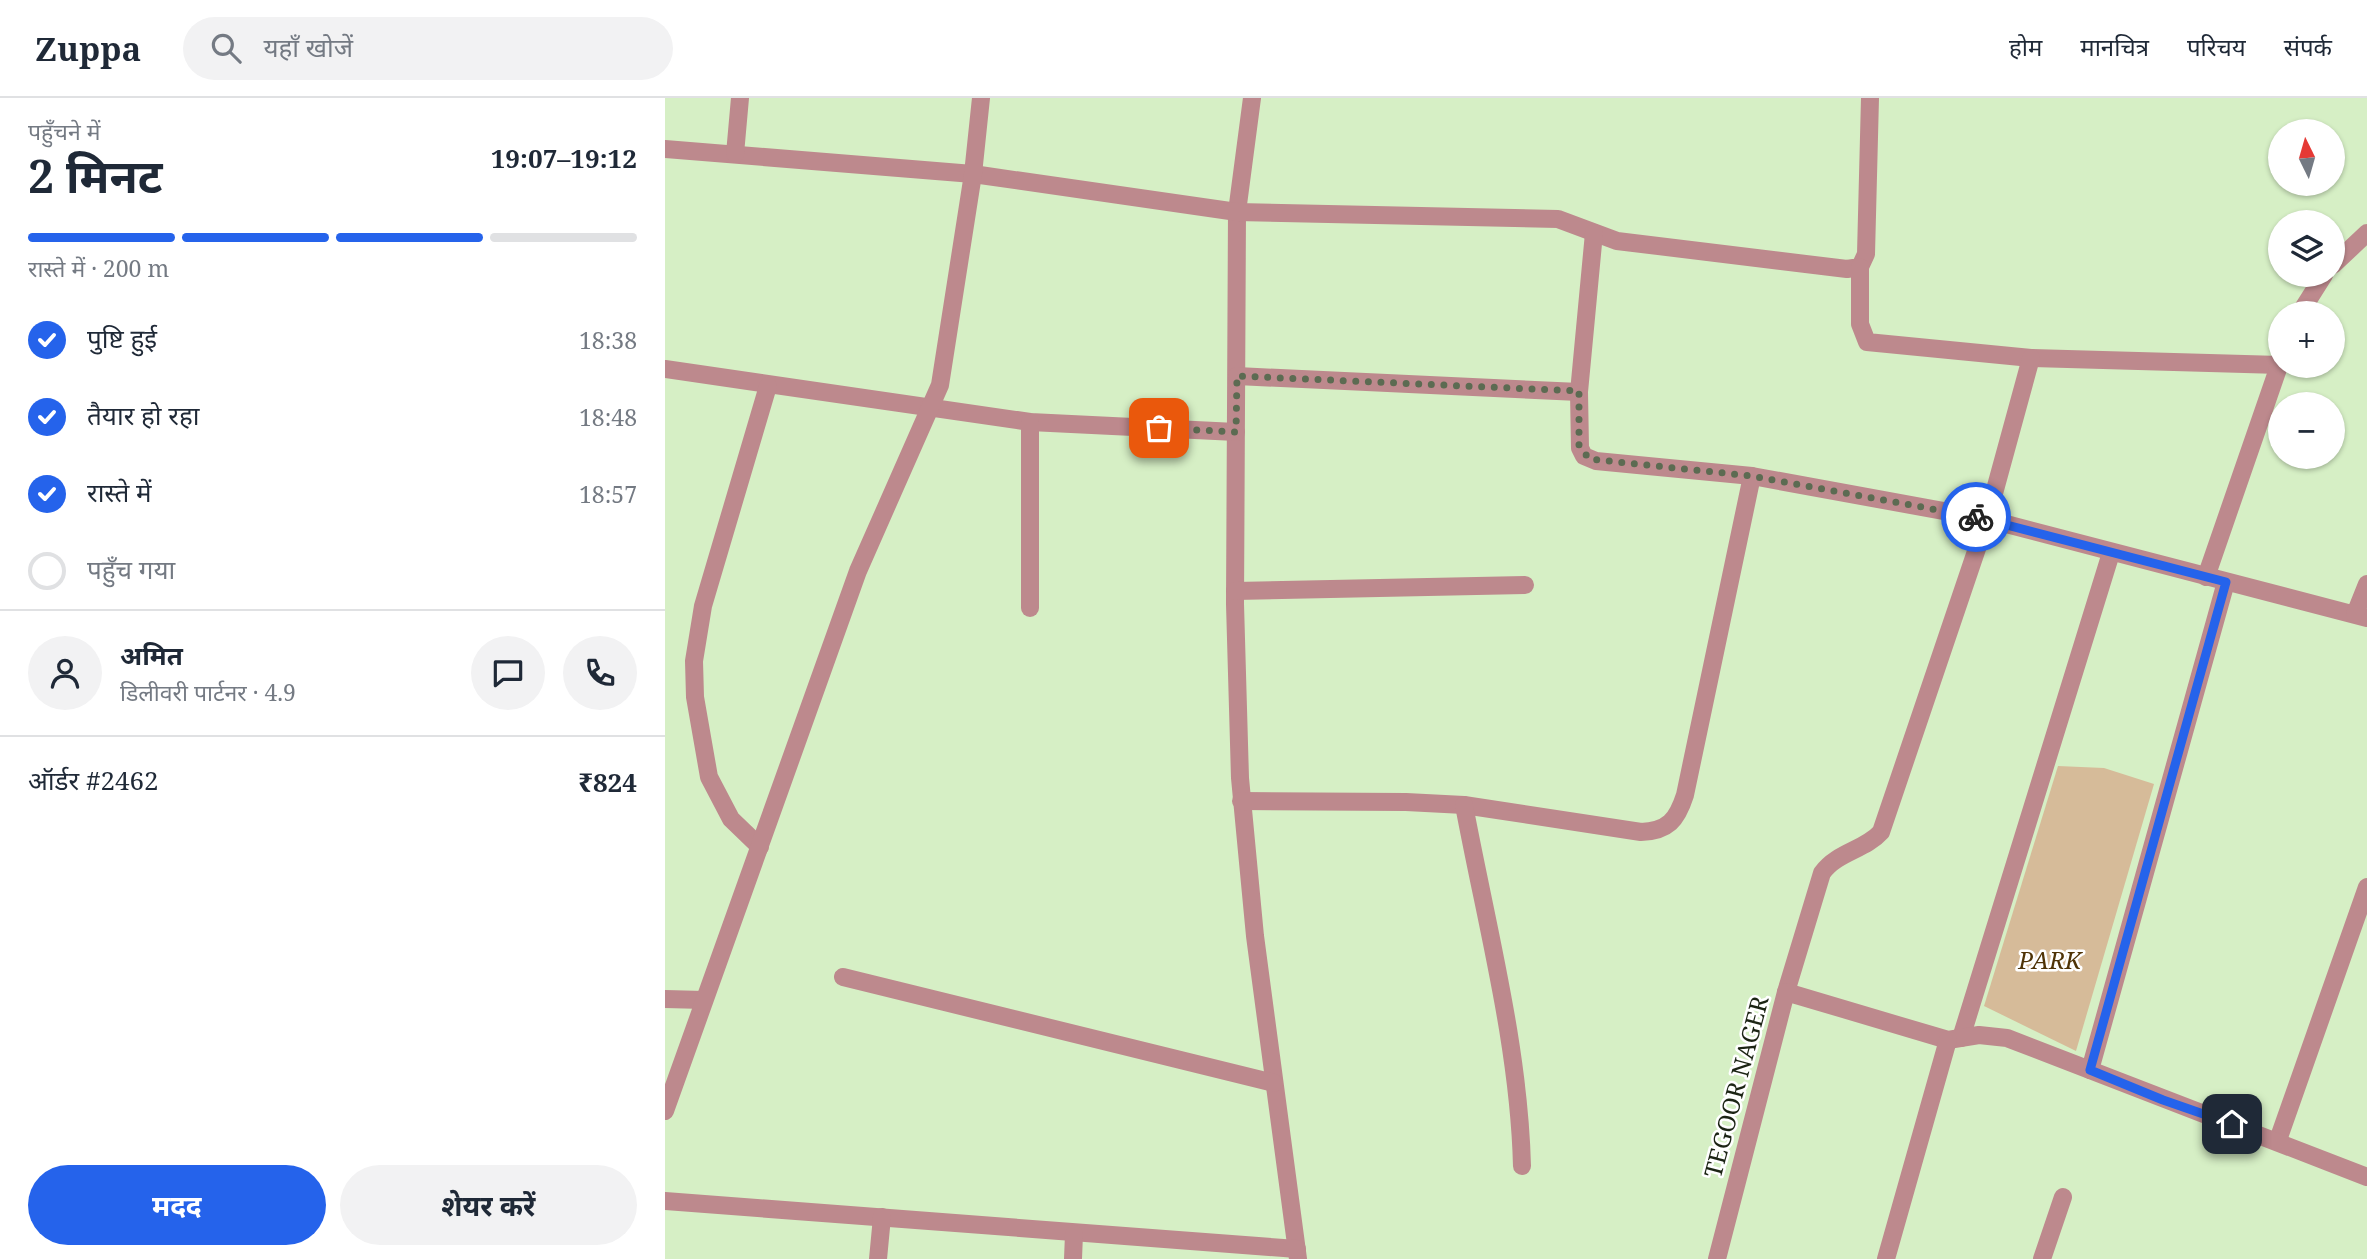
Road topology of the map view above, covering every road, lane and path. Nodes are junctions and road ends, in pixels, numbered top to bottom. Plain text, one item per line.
1 (740, 98) edge
2 (981, 98) edge
3 (1252, 98) edge
4 (1870, 98) edge
5 (665, 149) edge
6 (735, 154) junction
7 (974, 174) junction
8 (1237, 212) junction
9 (1594, 233) junction
10 (2367, 233) edge
11 (2345, 254) edge
12 (1860, 267) junction
13 (2031, 358) junction
14 (2268, 364) edge
15 (665, 369) edge
16 (1237, 376) junction
17 (2275, 378) edge
18 (768, 386) junction
19 (1579, 391) junction
20 (930, 410) junction
21 (1030, 422) junction
22 (1236, 432) junction
23 (1752, 476) junction
24 (1987, 519) junction
25 (2111, 553) junction
26 (2206, 577) junction
27 (2226, 582) junction
28 (2367, 584) edge
29 (1525, 585) dead end
30 (1235, 591) junction
31 (1030, 608) dead end
32 (2361, 616) edge
33 (1241, 801) junction
34 (1464, 805) junction
35 (760, 847) junction
36 (2367, 887) edge
37 (843, 977) dead end
38 (1786, 992) junction
39 (665, 999) edge
40 (704, 1000) junction
41 (1954, 1039) junction
42 (2090, 1070) junction
43 (1274, 1083) junction
44 (665, 1111) edge
45 (2278, 1140) junction
46 (1522, 1166) dead end
47 (2367, 1177) edge
48 (2063, 1197) dead end
49 (665, 1201) edge
50 (882, 1217) junction
51 (1074, 1234) junction
52 (1297, 1254) edge
53 (878, 1259) edge
54 (1073, 1259) edge
55 (1717, 1259) edge
56 (1886, 1259) edge
57 (2042, 1259) edge

1 - 6 street
2 - 7 street
3 - 8 street
4 - 12 street
5 - 6 street
6 - 7 street
7 - 8 street
7 - 20 street
8 - 9 street
8 - 16 street
9 - 12 street
9 - 19 street
10 - 11 street
12 - 13 street
13 - 14 street
13 - 24 street
15 - 18 street
16 - 19 street
16 - 22 street
17 - 26 street
18 - 20 street
18 - 35 street
19 - 23 street
20 - 21 street
20 - 35 street
21 - 22 street
21 - 31 street
22 - 30 street
23 - 24 street
23 - 34 street
24 - 25 street
24 - 38 street
25 - 26 street
25 - 41 street
26 - 27 street
27 - 32 street
27 - 42 street
28 - 32 street
29 - 30 street
30 - 33 street
33 - 34 street
33 - 43 street
34 - 46 street
35 - 40 street
36 - 45 street
37 - 43 street
38 - 41 street, TEGOOR NAGER
38 - 55 street, TEGOOR NAGER
39 - 40 street
40 - 44 street
41 - 42 street, TEGOOR NAGER
41 - 56 street
42 - 45 street, TEGOOR NAGER
43 - 52 street
45 - 47 street, TEGOOR NAGER
48 - 57 street
49 - 50 street
50 - 51 street
50 - 53 street
51 - 52 street
51 - 54 street

